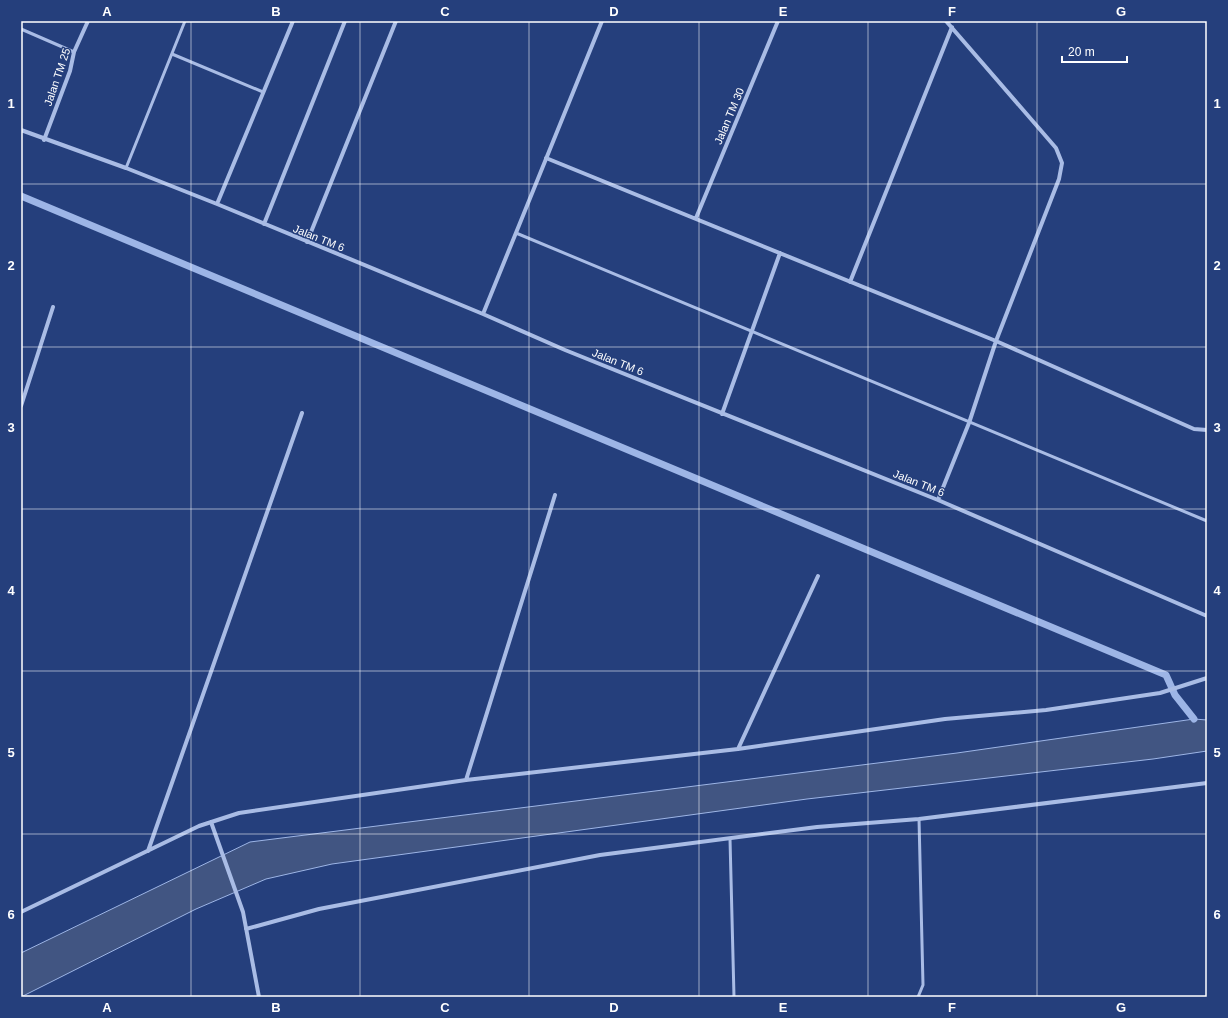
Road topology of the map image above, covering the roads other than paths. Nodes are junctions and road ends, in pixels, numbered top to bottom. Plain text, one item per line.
1 (88, 21) edge
2 (185, 21) edge
3 (293, 21) edge
4 (345, 21) edge
5 (396, 21) edge
6 (602, 21) edge
7 (778, 21) edge
8 (946, 21) edge
9 (952, 28) junction
10 (21, 29) edge
11 (74, 52) junction
12 (172, 54) junction
13 (263, 92) junction
14 (21, 130) edge
15 (44, 140) junction
16 (546, 158) junction
17 (126, 168) junction
18 (217, 204) junction
19 (696, 218) junction
20 (264, 224) junction
21 (516, 233) junction
22 (307, 242) junction
23 (780, 253) junction
24 (850, 282) junction
25 (53, 307) dead end
26 (483, 314) junction
27 (752, 331) junction
28 (996, 341) junction
29 (21, 406) edge
30 (302, 413) dead end
31 (722, 414) junction
32 (969, 423) junction
33 (1207, 430) edge
34 (555, 495) dead end
35 (938, 500) junction
36 (1207, 521) edge
37 (818, 576) dead end
38 (1207, 616) edge
39 (1207, 678) edge
40 (738, 749) junction
41 (466, 780) junction
42 (1207, 783) edge
43 (919, 819) junction
44 (211, 822) junction
45 (730, 839) junction
46 (148, 851) junction
47 (21, 912) edge
48 (246, 929) junction
49 (258, 997) edge
50 (734, 997) edge
51 (918, 997) edge

1 - 11 street, Jalan TM 25
2 - 12 lane
3 - 13 street
4 - 20 street
5 - 22 street
6 - 16 street
7 - 19 street, Jalan TM 30
8 - 9 street
9 - 24 street
9 - 28 street
10 - 11 lane
11 - 15 street, Jalan TM 25
12 - 13 lane
12 - 17 lane
13 - 18 street
14 - 15 street, Jalan TM 6
15 - 17 street, Jalan TM 6
16 - 19 street
16 - 21 street
17 - 18 street, Jalan TM 6
18 - 20 street, Jalan TM 6
19 - 23 street
20 - 22 street, Jalan TM 6
21 - 26 street
21 - 27 lane
22 - 26 street, Jalan TM 6
23 - 24 street
23 - 27 street
24 - 28 street
25 - 29 street
26 - 31 street, Jalan TM 6
27 - 31 street
27 - 32 lane
28 - 32 street
28 - 33 street
30 - 46 street
31 - 35 street, Jalan TM 6
32 - 35 street
32 - 36 lane
34 - 41 street
35 - 38 street, Jalan TM 6
37 - 40 street
39 - 40 street
40 - 41 street
41 - 44 street
42 - 43 street
43 - 45 street
43 - 51 lane
44 - 46 street
44 - 48 street
45 - 48 street
45 - 50 lane
46 - 47 street
48 - 49 street

